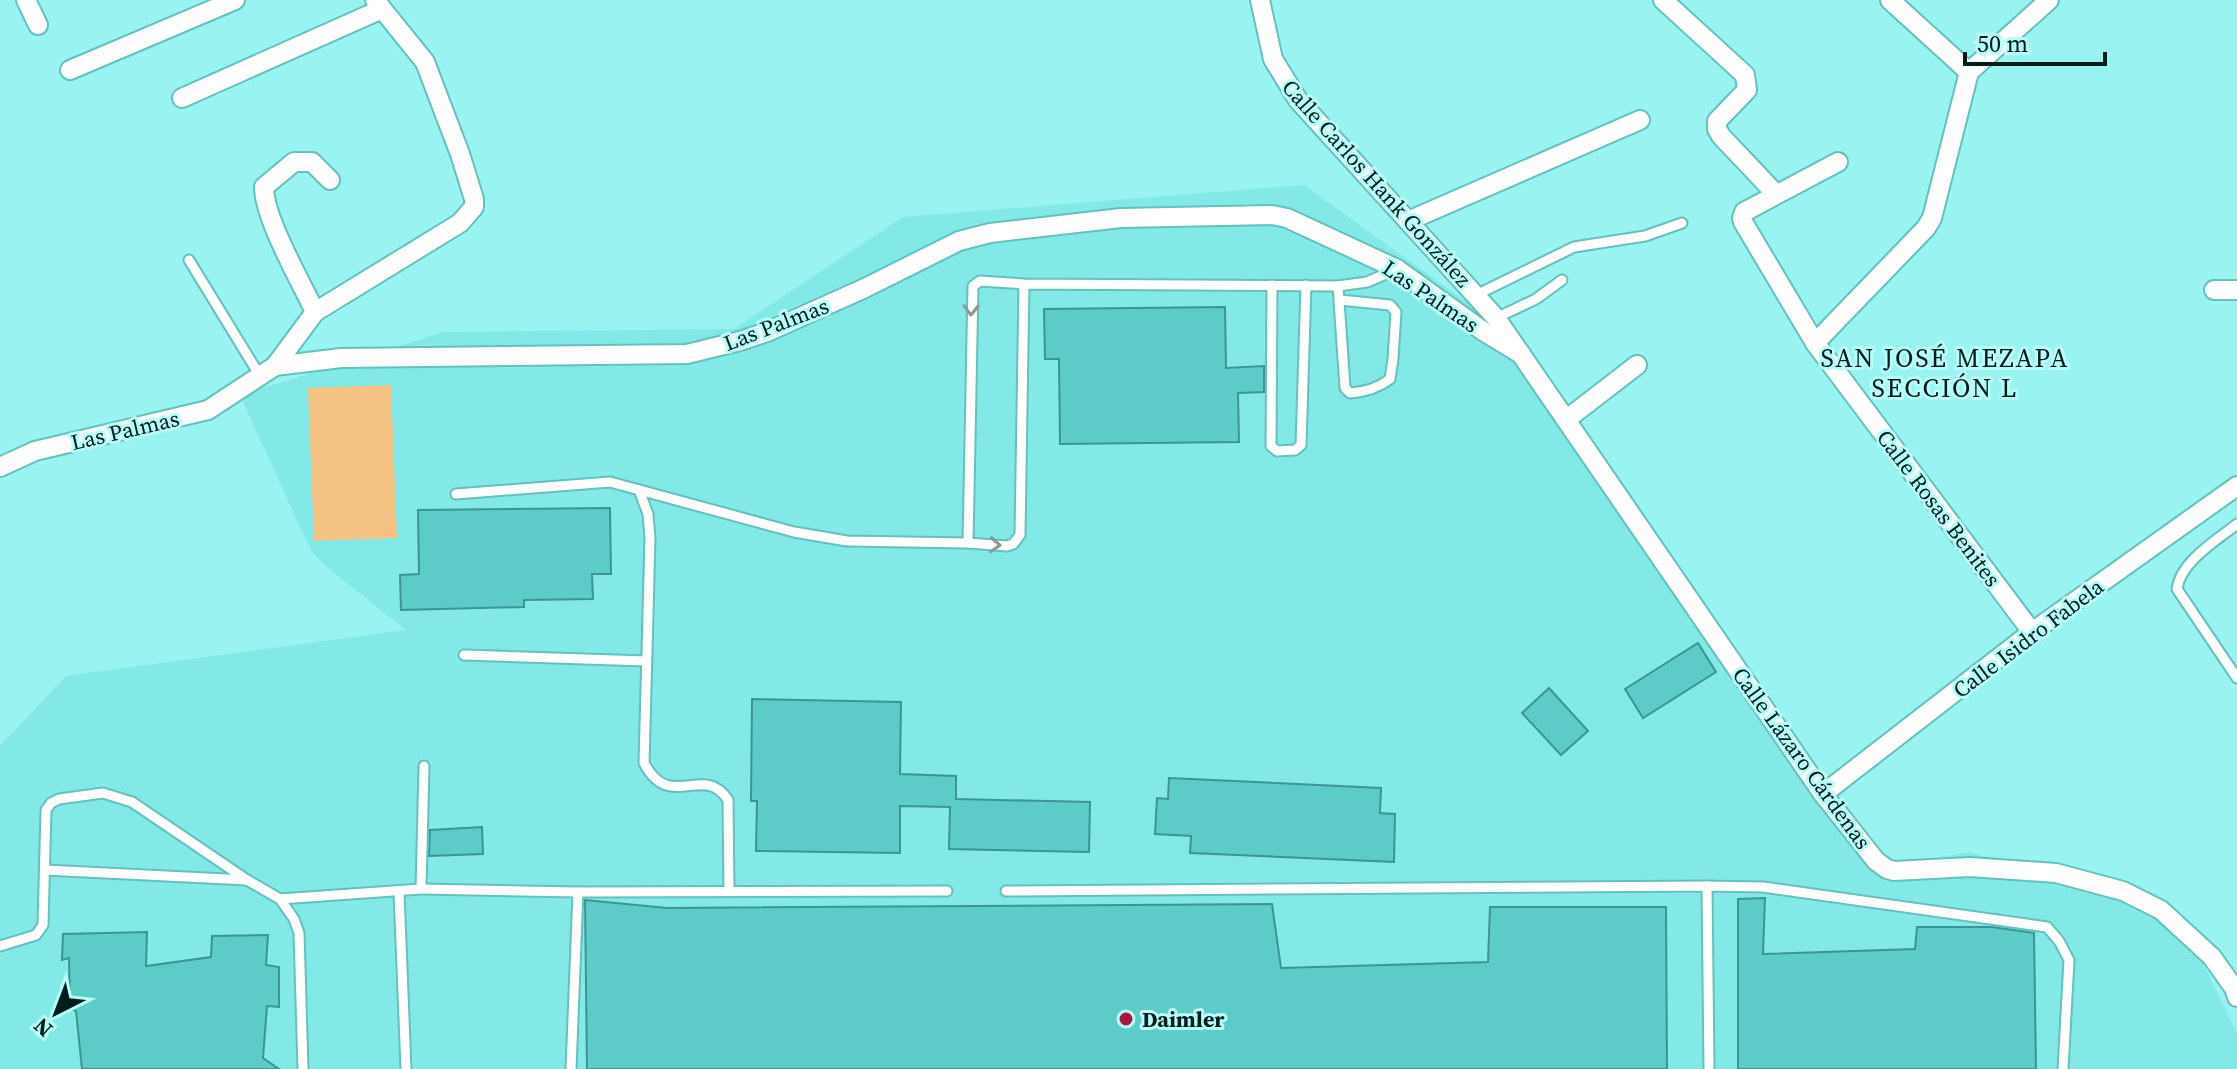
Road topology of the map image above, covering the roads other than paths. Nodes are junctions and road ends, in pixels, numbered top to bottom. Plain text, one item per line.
1 (26, 0) edge
2 (235, 0) edge
3 (1260, 0) edge
4 (1663, 0) edge
5 (1890, 0) edge
6 (2049, 0) edge
7 (378, 4) edge
8 (38, 25) dead end
9 (70, 70) dead end
10 (1969, 72) junction
11 (182, 98) dead end
12 (1640, 120) dead end
13 (1838, 162) dead end
14 (330, 180) dead end
15 (1776, 194) junction
16 (1408, 221) junction
17 (1682, 223) dead end
18 (189, 260) dead end
19 (1397, 269) junction
20 (1562, 280) dead end
21 (1024, 284) junction
22 (1272, 285) junction
23 (1306, 285) junction
24 (1338, 286) junction
25 (2214, 290) dead end
26 (2237, 290) edge
27 (1476, 295) junction
28 (1340, 300) junction
29 (315, 312) junction
30 (1496, 318) junction
31 (1815, 343) junction
32 (1521, 354) junction
33 (1637, 365) dead end
34 (268, 371) junction
35 (1567, 419) junction
36 (0, 467) edge
37 (2237, 486) edge
38 (639, 490) junction
39 (456, 494) dead end
40 (2237, 524) edge
41 (968, 543) junction
42 (2032, 632) junction
43 (464, 655) dead end
44 (646, 661) junction
45 (2237, 678) edge
46 (424, 766) dead end
47 (1823, 794) junction
48 (45, 870) junction
49 (247, 880) junction
50 (1707, 886) junction
51 (421, 889) junction
52 (729, 891) junction
53 (947, 891) dead end
54 (1006, 891) dead end
55 (399, 892) junction
56 (578, 892) junction
57 (280, 899) junction
58 (0, 946) edge
59 (2237, 997) edge
60 (303, 1069) edge
61 (406, 1069) edge
62 (571, 1069) edge
63 (1709, 1069) edge
64 (2063, 1069) edge

1 - 8 street
2 - 9 street
3 - 16 street, Calle Carlos Hank González
4 - 15 street
5 - 10 street
6 - 10 street
7 - 11 street
7 - 29 street
10 - 31 street
12 - 16 street
13 - 15 street
14 - 29 street
15 - 31 street, Calle Rosas Benites
16 - 27 street, Calle Carlos Hank González
17 - 27 lane
18 - 34 lane
19 - 24 lane
19 - 32 street, Las Palmas
19 - 34 street, Las Palmas
20 - 30 lane
21 - 22 lane
41 -> 21 lane
21 -> 41 lane
22 - 23 lane
22 - 23 lane
23 - 24 lane
24 - 28 lane
25 - 26 street
27 - 30 street, Calle Carlos Hank González
28 - 28 lane
29 - 34 street
30 - 32 street, Calle Carlos Hank González
31 - 42 street, Calle Rosas Benites
32 - 35 street, Calle Lázaro Cárdenas
33 - 35 street
34 - 36 street, Las Palmas
35 - 47 street, Calle Lázaro Cárdenas
37 - 42 street, Calle Isidro Fabela
38 - 39 lane
38 - 41 lane
38 - 44 lane
40 - 45 lane
42 - 47 street, Calle Isidro Fabela
43 - 44 lane
44 - 52 lane
46 - 51 lane
47 - 59 street, Calle Lázaro Cárdenas
48 - 49 lane
48 - 49 lane
48 - 58 lane
49 - 57 lane
50 - 54 lane
50 - 63 lane
50 - 64 lane
51 - 55 lane
51 - 56 lane
52 - 53 lane
52 - 56 lane
55 - 57 lane
55 - 61 lane
56 - 62 lane
57 - 60 lane

